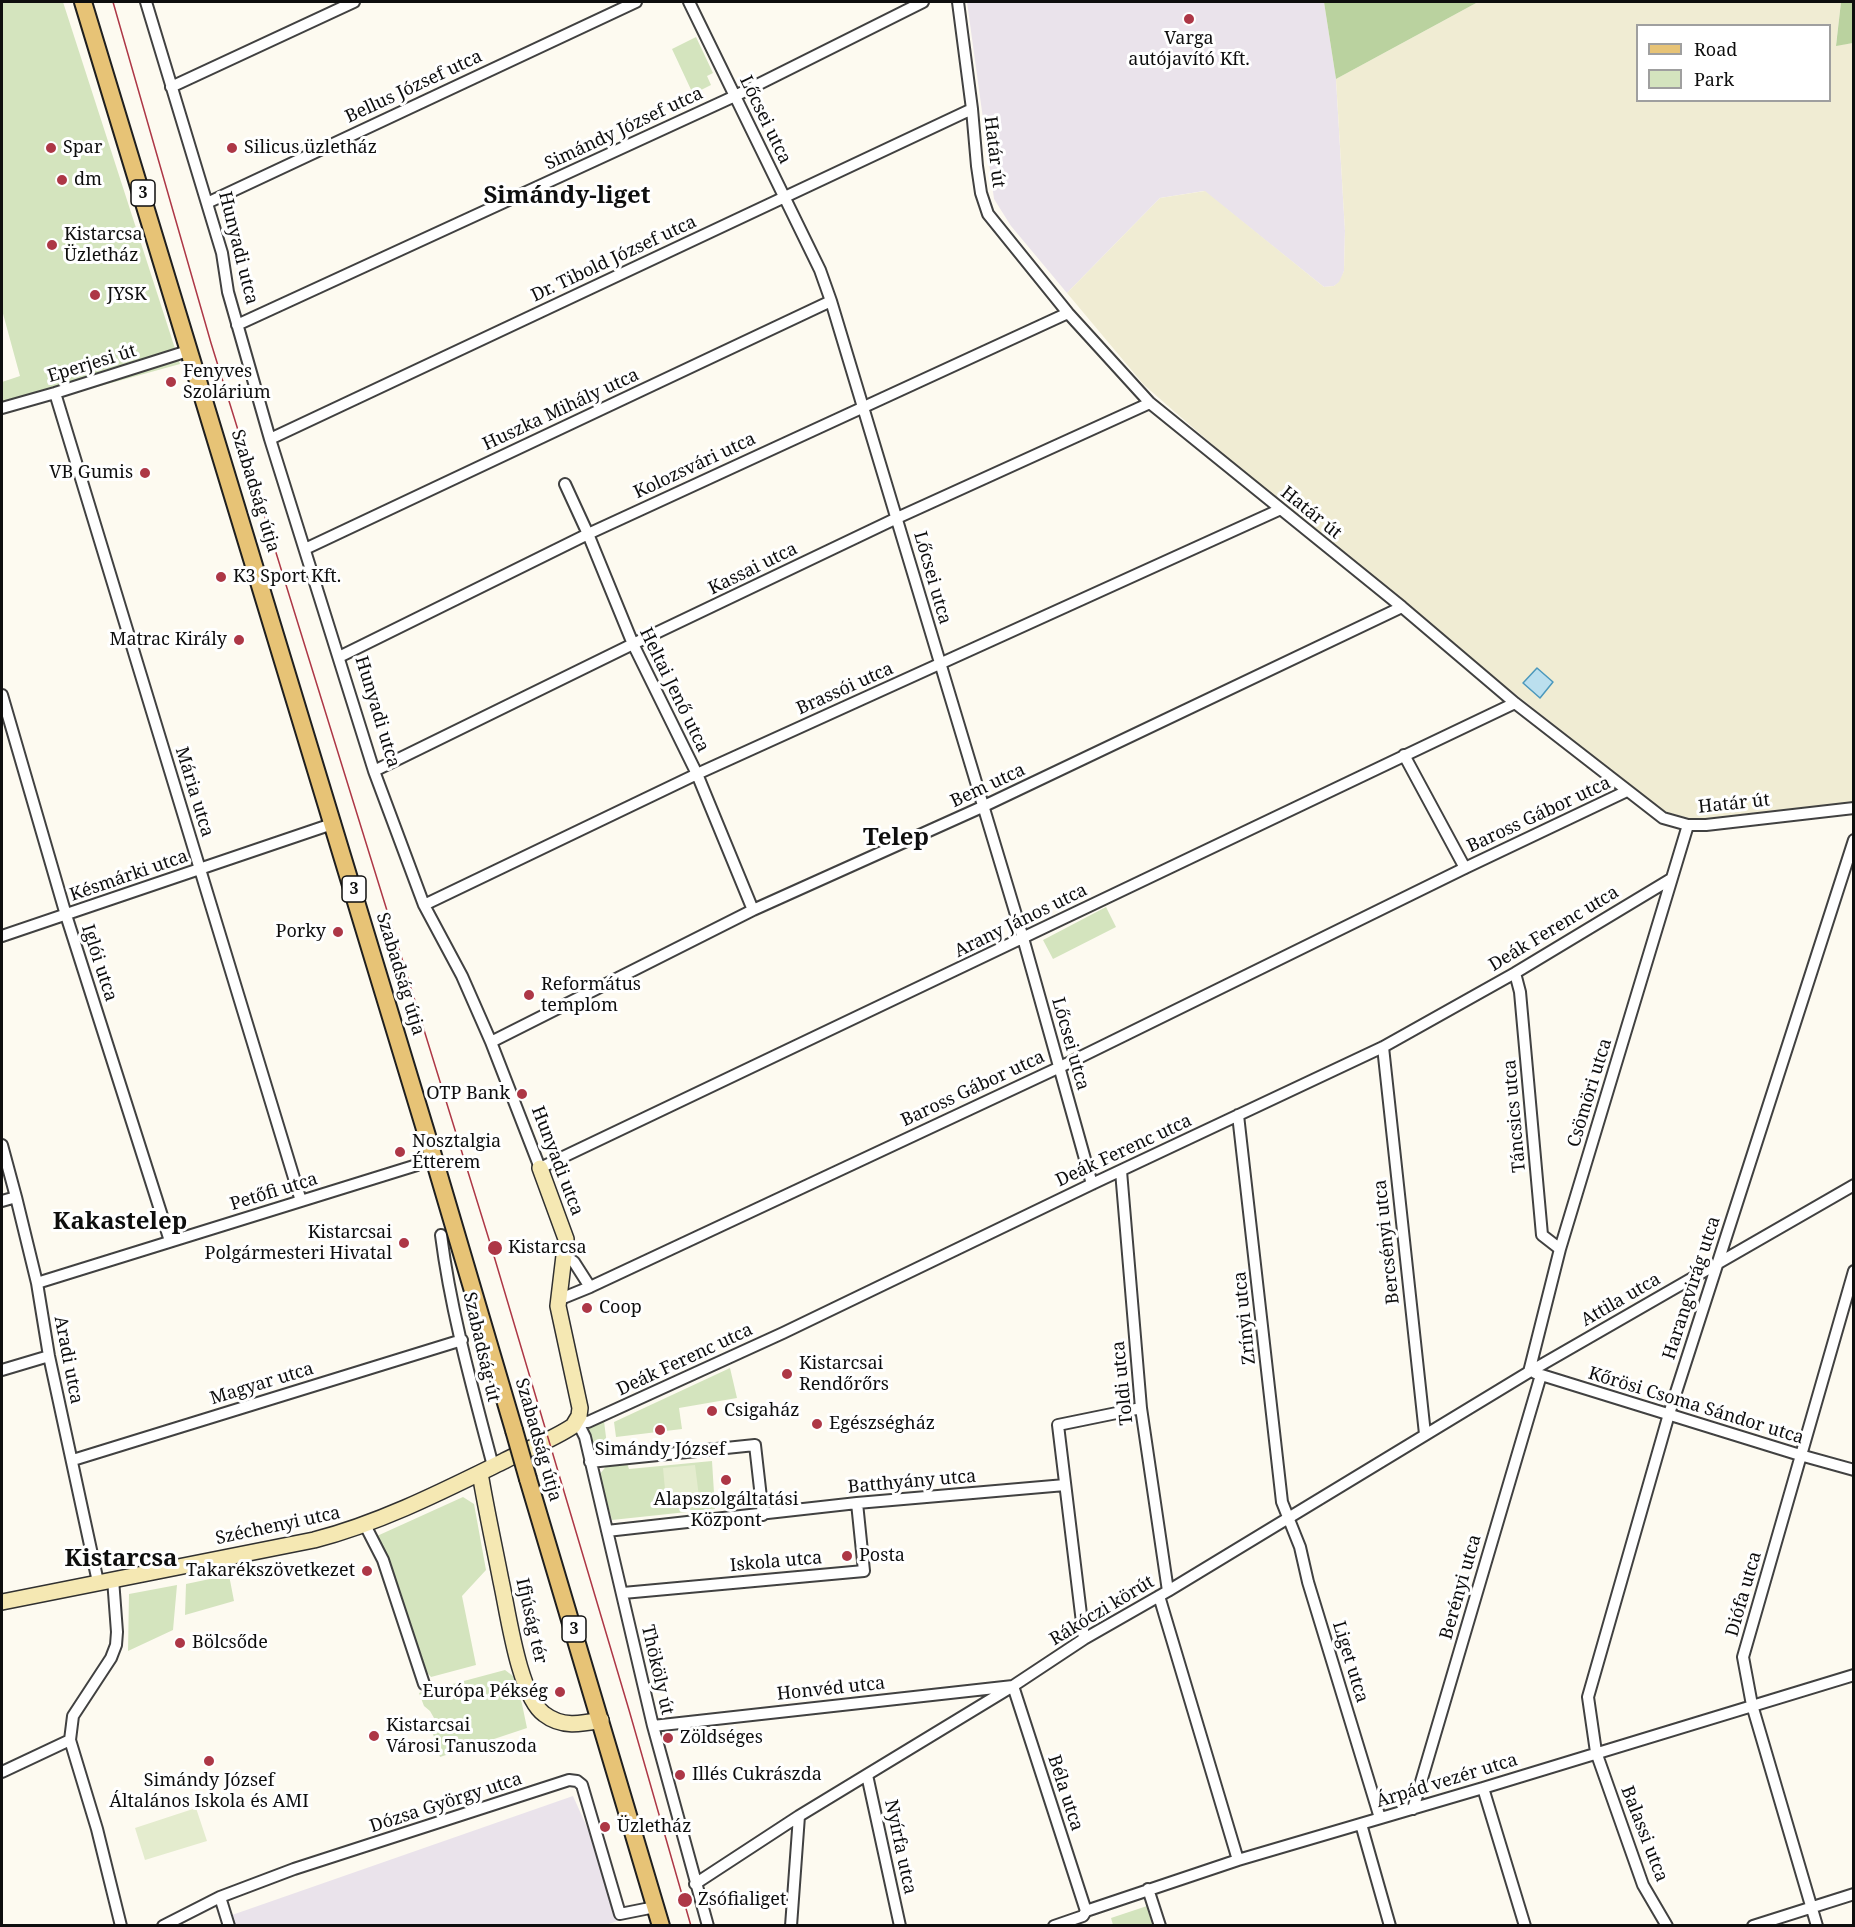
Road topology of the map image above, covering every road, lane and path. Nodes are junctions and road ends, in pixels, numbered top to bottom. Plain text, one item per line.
1 (83, 2) edge
2 (146, 2) edge
3 (354, 2) edge
4 (636, 2) edge
5 (689, 2) edge
6 (923, 2) edge
7 (958, 2) edge
8 (171, 87) junction
9 (735, 96) junction
10 (972, 109) junction
11 (785, 197) junction
12 (207, 203) junction
13 (831, 301) junction
14 (1068, 312) junction
15 (237, 326) junction
16 (191, 350) junction
17 (55, 393) junction
18 (1150, 404) junction
19 (863, 406) junction
20 (2, 408) edge
21 (270, 439) junction
22 (565, 484) dead end
23 (1281, 510) junction
24 (897, 518) junction
25 (588, 534) junction
26 (305, 549) junction
27 (1402, 607) junction
28 (633, 644) junction
29 (339, 657) junction
30 (940, 665) junction
31 (2, 695) edge
32 (1515, 703) junction
33 (1404, 755) junction
34 (374, 771) junction
35 (697, 774) junction
36 (1627, 791) junction
37 (982, 807) junction
38 (1854, 808) edge
39 (335, 823) junction
40 (1688, 825) junction
41 (1854, 840) edge
42 (1465, 868) junction
43 (200, 869) junction
44 (1671, 879) junction
45 (424, 905) junction
46 (753, 910) junction
47 (66, 915) junction
48 (2, 936) edge
49 (1023, 938) junction
50 (1515, 973) junction
51 (490, 1042) junction
52 (1383, 1047) junction
53 (1060, 1067) junction
54 (1238, 1115) junction
55 (2, 1145) edge
56 (417, 1165) dead end
57 (540, 1168) junction
58 (1120, 1171) junction
59 (1092, 1184) junction
60 (1854, 1185) edge
61 (16, 1197) junction
62 (301, 1201) junction
63 (2, 1202) edge
64 (441, 1235) dead end
65 (170, 1241) junction
66 (1560, 1249) junction
67 (565, 1256) junction
68 (1718, 1264) junction
69 (1854, 1271) edge
70 (37, 1283) junction
71 (590, 1287) junction
72 (558, 1300) junction
73 (462, 1340) junction
74 (49, 1356) junction
75 (2, 1370) edge
76 (1529, 1372) junction
77 (1541, 1375) junction
78 (1141, 1408) junction
79 (1669, 1414) junction
80 (577, 1421) junction
81 (1425, 1434) junction
82 (1800, 1455) junction
83 (72, 1460) junction
84 (590, 1462) junction
85 (486, 1470) junction
86 (1854, 1470) edge
87 (1065, 1485) junction
88 (857, 1503) junction
89 (763, 1515) junction
90 (1287, 1517) junction
91 (365, 1525) junction
92 (607, 1531) junction
93 (105, 1581) junction
94 (623, 1593) junction
95 (1163, 1593) junction
96 (2, 1602) edge
97 (1084, 1639) junction
98 (1854, 1675) edge
99 (424, 1684) dead end
100 (1013, 1686) junction
101 (1752, 1705) junction
102 (601, 1720) junction
103 (653, 1726) junction
104 (70, 1740) junction
105 (1596, 1752) junction
106 (2, 1772) edge
107 (867, 1775) junction
108 (1482, 1788) junction
109 (1413, 1809) junction
110 (799, 1816) junction
111 (1380, 1818) junction
112 (1361, 1824) junction
113 (1238, 1860) junction
114 (695, 1884) junction
115 (1148, 1889) junction
116 (1854, 1894) edge
117 (220, 1897) junction
118 (656, 1907) junction
119 (1812, 1907) junction
120 (1086, 1911) junction
121 (121, 1926) edge
122 (163, 1926) edge
123 (229, 1926) edge
124 (662, 1926) edge
125 (708, 1926) edge
126 (791, 1926) edge
127 (900, 1926) edge
128 (1054, 1926) edge
129 (1160, 1926) edge
130 (1390, 1926) edge
131 (1525, 1926) edge
132 (1667, 1926) edge
133 (1753, 1926) edge
134 (1817, 1926) edge

1 - 16 main road, Szabadság útja / 3
2 - 8 street, Hunyadi utca
3 - 8 street
4 - 12 street, Bellus József utca
5 - 9 street, Lőcsei utca
6 - 9 street, Simándy József utca
7 - 10 street, Határ út
8 - 12 street, Hunyadi utca
9 - 11 street, Lőcsei utca
9 - 15 street, Simándy József utca
10 - 11 street, Dr. Tibold József utca
10 - 14 street, Határ út
11 - 13 street, Lőcsei utca
11 - 21 street, Dr. Tibold József utca
12 - 15 street, Hunyadi utca
13 - 19 street, Lőcsei utca
13 - 26 street, Huszka Mihály utca
14 - 18 street, Határ út
14 - 19 street, Kolozsvári utca
15 - 21 street, Hunyadi utca
16 - 17 street, Eperjesi út
16 - 39 main road, Szabadság útja / 3
17 - 20 street, Eperjesi út
17 - 43 street, Mária utca
18 - 23 street, Határ út
18 - 24 street, Kassai utca
19 - 24 street, Lőcsei utca
19 - 25 street, Kolozsvári utca
21 - 26 street, Hunyadi utca
22 - 25 street, Heltai Jenő utca
23 - 27 street, Határ út
23 - 30 street, Brassói utca
24 - 28 street, Kassai utca
24 - 30 street, Lőcsei utca
25 - 28 street, Heltai Jenő utca
25 - 29 street, Kolozsvári utca
26 - 29 street, Hunyadi utca
27 - 32 street, Határ út
27 - 37 street, Bem utca
28 - 34 street, Kassai utca
28 - 35 street, Heltai Jenő utca
29 - 34 street, Hunyadi utca
30 - 35 street, Brassói utca
30 - 37 street, Lőcsei utca
31 - 47 street, Iglói utca
32 - 33 street, Arany János utca
32 - 36 street, Határ út
33 - 42 street, Baross Gábor utca
33 - 49 street, Arany János utca
34 - 45 street, Hunyadi utca
35 - 45 street, Brassói utca
35 - 46 street, Heltai Jenő utca
36 - 40 street, Határ út
36 - 42 street, Baross Gábor utca
37 - 46 street, Bem utca
37 - 49 street, Lőcsei utca
38 - 40 street, Határ út
39 - 43 street, Késmárki utca
39 - 102 main road, Szabadság útja / 3, bridge
40 - 44 street, Csömöri utca
41 - 68 street, Harangvirág utca
42 - 53 street, Baross Gábor utca
43 - 47 street, Késmárki utca
43 - 62 street, Mária utca
44 - 50 street, Deák Ferenc utca
44 - 66 street, Csömöri utca
45 - 51 street, Hunyadi utca
46 - 51 street, Bem utca
47 - 48 street, Késmárki utca
47 - 65 street, Iglói utca
49 - 53 street, Lőcsei utca
49 - 57 street, Arany János utca
50 - 52 street, Deák Ferenc utca
50 - 66 street, Táncsics utca
51 - 57 street, Hunyadi utca
52 - 54 street, Deák Ferenc utca
52 - 81 street, Bercsényi utca
53 - 59 street, Lőcsei utca
53 - 71 street, Baross Gábor utca
54 - 58 street, Deák Ferenc utca
54 - 90 street, Zrínyi utca
55 - 61 street, Aradi utca
56 - 62 street, Petőfi utca
57 - 67 main road, Hunyadi utca
58 - 59 street, Deák Ferenc utca
58 - 78 street, Toldi utca
59 - 80 street, Deák Ferenc utca
60 - 68 street, Attila utca
61 - 63 street
61 - 70 street, Aradi utca
62 - 65 street, Petőfi utca
64 - 73 street, Szabadság út
65 - 70 street, Petőfi utca
66 - 76 street, Csömöri utca
67 - 71 street
67 - 72 main road, Hunyadi utca
68 - 76 street, Attila utca
68 - 79 street, Harangvirág utca
69 - 82 street, Diófa utca
70 - 74 street, Aradi utca
71 - 72 street, Baross Gábor utca
72 - 80 main road, Hunyadi utca
73 - 83 street, Magyar utca
73 - 85 street, Szabadság út
74 - 75 street
74 - 83 street, Aradi utca
76 - 77 street, Kőrösi Csoma Sándor utca
76 - 81 street, Rákóczi körút
77 - 79 street, Kőrösi Csoma Sándor utca
77 - 109 street, Berényi utca
78 - 87 street
78 - 95 street, Toldi utca
79 - 82 street, Kőrösi Csoma Sándor utca
79 - 105 street, Harangvirág utca
80 - 84 street, Thököly út
80 - 85 main road, Széchenyi utca
81 - 90 street, Rákóczi körút
82 - 86 street, Kőrösi Csoma Sándor utca
82 - 101 street, Diófa utca
83 - 93 street, Aradi utca
84 - 89 street
84 - 92 street, Thököly út
85 - 91 main road, Széchenyi utca
85 - 102 main road, Ifjúság tér
87 - 88 street, Batthyány utca
87 - 97 street
88 - 89 street, Batthyány utca
88 - 94 street, Iskola utca
89 - 92 street, Batthyány utca
90 - 95 street, Rákóczi körút
90 - 111 street, Liget utca
91 - 93 main road, Széchenyi utca
91 - 99 street
92 - 94 street, Thököly út
93 - 96 main road, Széchenyi utca
93 - 104 street, Aradi utca
94 - 103 street, Thököly út
95 - 97 street, Rákóczi körút
95 - 113 street, Toldi utca
97 - 100 street, Rákóczi körút
98 - 101 street, Árpád vezér utca
100 - 103 street, Honvéd utca
100 - 107 street, Rákóczi körút
100 - 120 street, Béla utca
101 - 105 street, Árpád vezér utca
101 - 119 street, Diófa utca
102 - 118 main road, Szabadság útja / 3
103 - 114 street, Thököly út
104 - 106 street
104 - 121 street
105 - 108 street, Árpád vezér utca
105 - 132 street, Balassi utca
107 - 110 street, Rákóczi körút
107 - 127 street, Nyírfa utca
108 - 109 street, Árpád vezér utca
108 - 131 street
109 - 111 street, Árpád vezér utca
110 - 114 street, Rákóczi körút
110 - 126 street
111 - 112 street, Árpád vezér utca
112 - 113 street, Árpád vezér utca
112 - 130 street
113 - 115 street, Árpád vezér utca
114 - 125 street, Thököly út
115 - 120 street, Árpád vezér utca
115 - 129 street
116 - 119 street
117 - 118 street, Dózsa György utca
117 - 122 street, Dózsa György utca
117 - 123 street
118 - 124 main road, Szabadság útja / 3
119 - 133 street
119 - 134 street, Diófa utca
120 - 128 street, Árpád vezér utca

